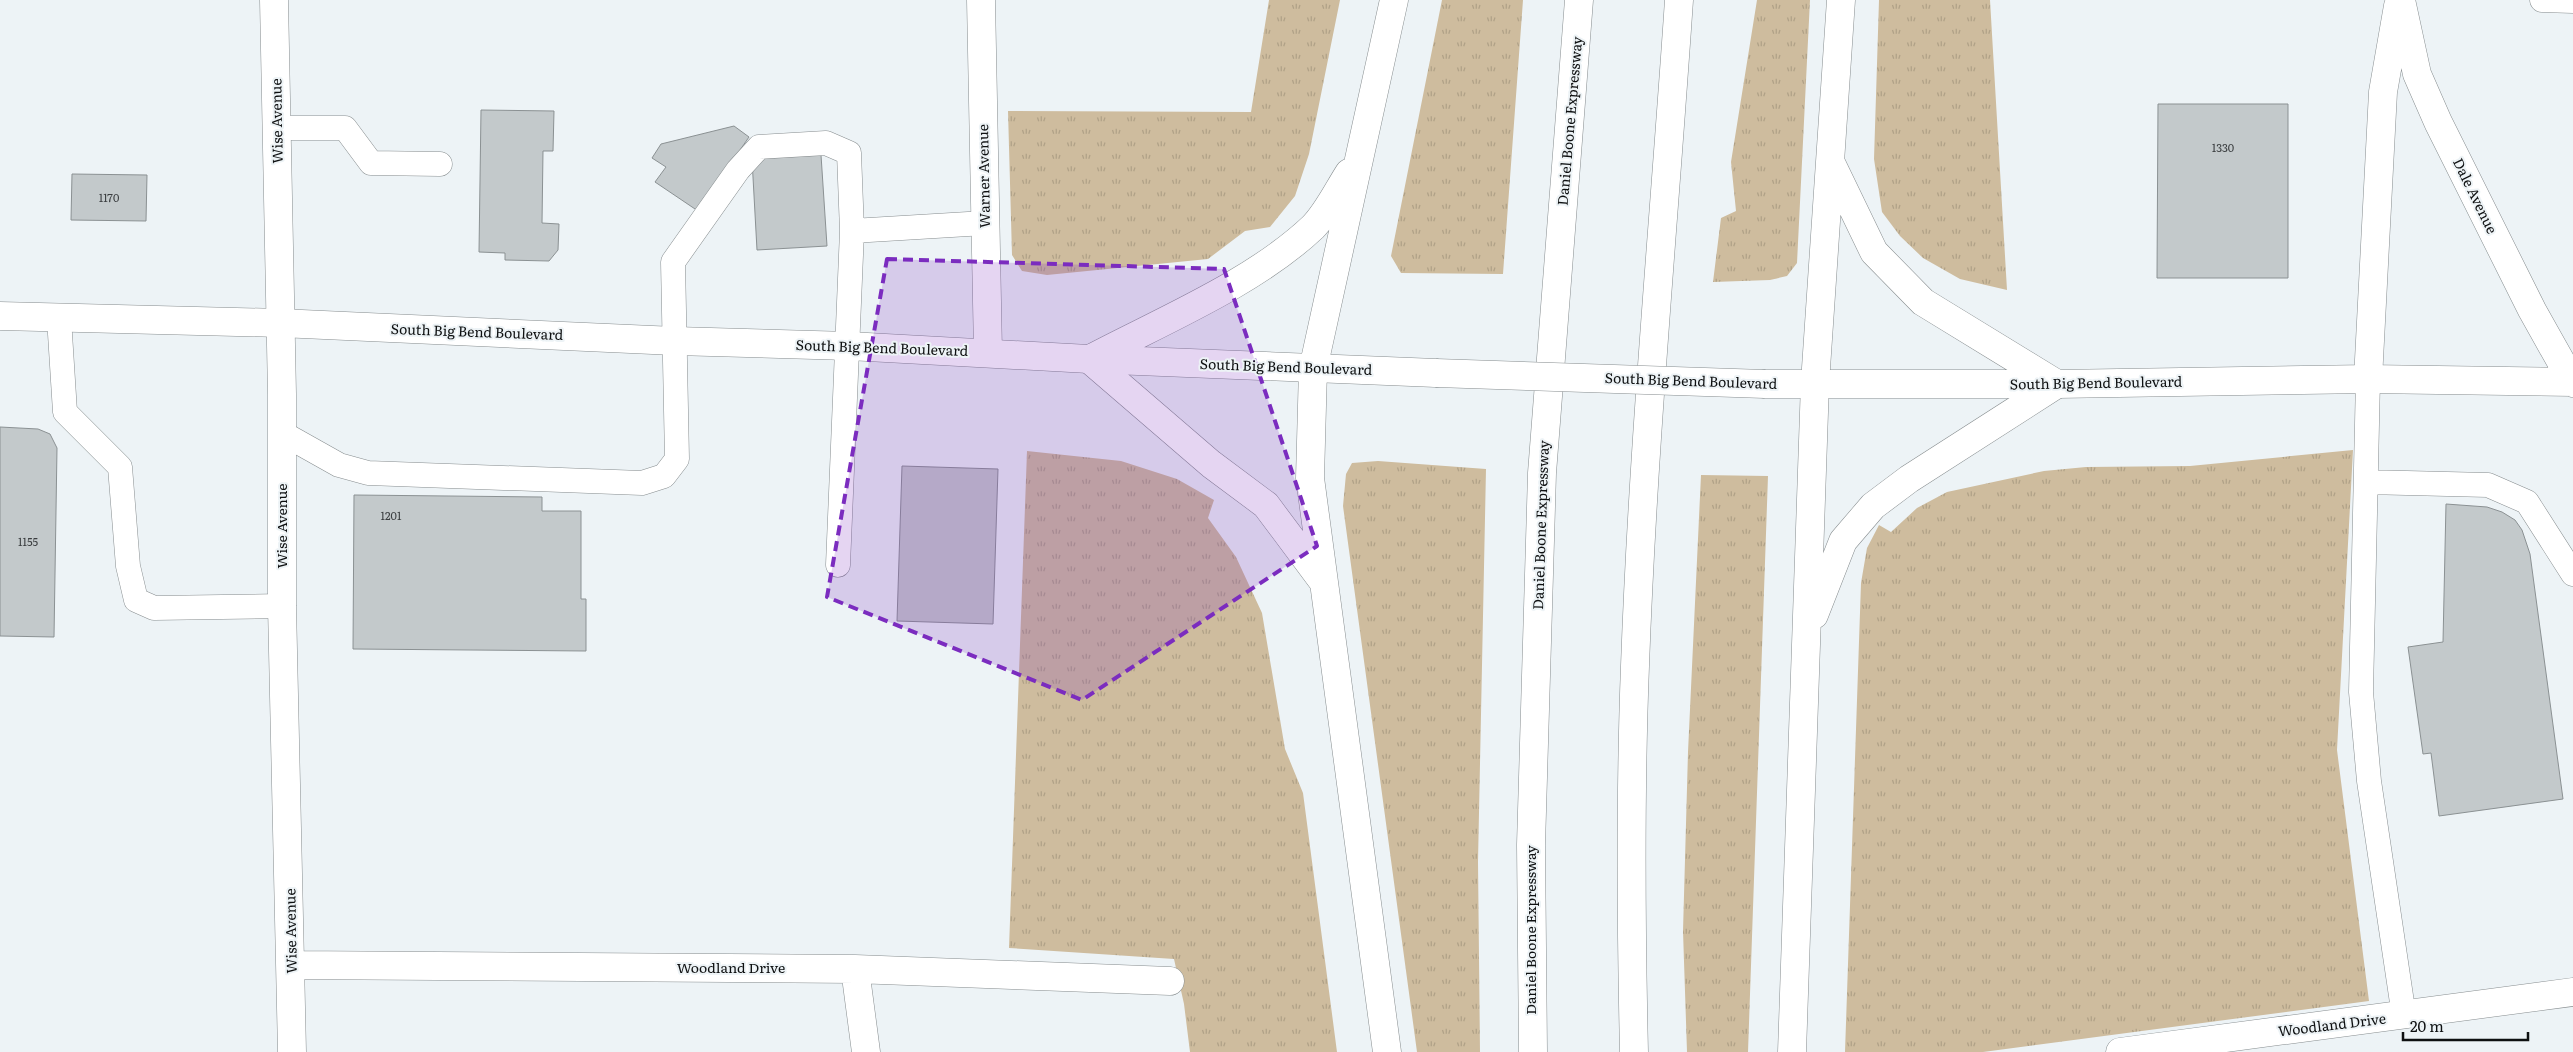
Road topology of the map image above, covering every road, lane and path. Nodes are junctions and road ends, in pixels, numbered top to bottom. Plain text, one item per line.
1 (274, 0) edge
2 (981, 0) edge
3 (1394, 0) edge
4 (1580, 0) edge
5 (1679, 0) edge
6 (1841, 0) edge
7 (2400, 0) edge
8 (2542, 0) edge
9 (2573, 1) edge
10 (277, 128) junction
11 (1358, 159) junction
12 (1830, 160) junction
13 (440, 164) dead end
14 (985, 223) junction
15 (852, 231) junction
16 (0, 316) edge
17 (59, 318) junction
18 (280, 323) junction
19 (675, 341) junction
20 (849, 346) junction
21 (988, 352) junction
22 (1089, 359) junction
23 (1313, 369) junction
24 (2368, 379) junction
25 (2573, 382) edge
26 (1815, 383) junction
27 (2057, 384) junction
28 (282, 433) junction
29 (2366, 482) junction
30 (838, 565) dead end
31 (2573, 574) edge
32 (1324, 582) junction
33 (282, 606) junction
34 (1807, 632) junction
35 (292, 965) junction
36 (855, 969) junction
37 (1170, 980) dead end
38 (2573, 992) edge
39 (2404, 1016) junction
40 (292, 1052) edge
41 (866, 1052) edge
42 (1387, 1052) edge
43 (1533, 1052) edge
44 (1634, 1052) edge
45 (1792, 1052) edge
46 (2120, 1052) edge

1 - 10 main road, Wise Avenue
2 - 14 main road, Warner Avenue
3 - 11 main road
4 - 43 main road, Daniel Boone Expressway
5 - 44 main road
6 - 12 main road
7 - 24 main road, Dale Avenue
7 - 25 main road, Dale Avenue
8 - 9 lane
10 - 13 lane
10 - 18 main road, Wise Avenue
11 - 22 main road
11 - 23 main road
12 - 26 main road
12 - 27 main road
14 - 15 lane
14 - 21 main road, Warner Avenue
15 - 19 lane
15 - 20 lane
16 - 17 main road, South Big Bend Boulevard
17 - 18 main road, South Big Bend Boulevard
17 - 33 lane
18 - 19 main road, South Big Bend Boulevard
18 - 28 main road, Wise Avenue
19 - 20 main road, South Big Bend Boulevard
19 - 28 lane
20 - 21 main road, South Big Bend Boulevard
20 - 30 lane
21 - 22 main road, South Big Bend Boulevard
22 - 23 main road, South Big Bend Boulevard
22 - 32 main road
23 - 26 main road, South Big Bend Boulevard, bridge
23 - 32 main road
24 - 25 main road, South Big Bend Boulevard
24 - 27 main road, South Big Bend Boulevard
24 - 29 lane
26 - 27 main road, South Big Bend Boulevard
26 - 34 main road
27 - 34 main road
28 - 33 main road, Wise Avenue
29 - 31 lane
29 - 39 lane
32 - 42 main road
33 - 35 main road, Wise Avenue
34 - 45 main road
35 - 36 main road, Woodland Drive
35 - 40 main road, Wise Avenue
36 - 37 main road, Woodland Drive
36 - 41 main road
38 - 39 main road, Woodland Drive
39 - 46 main road, Woodland Drive

